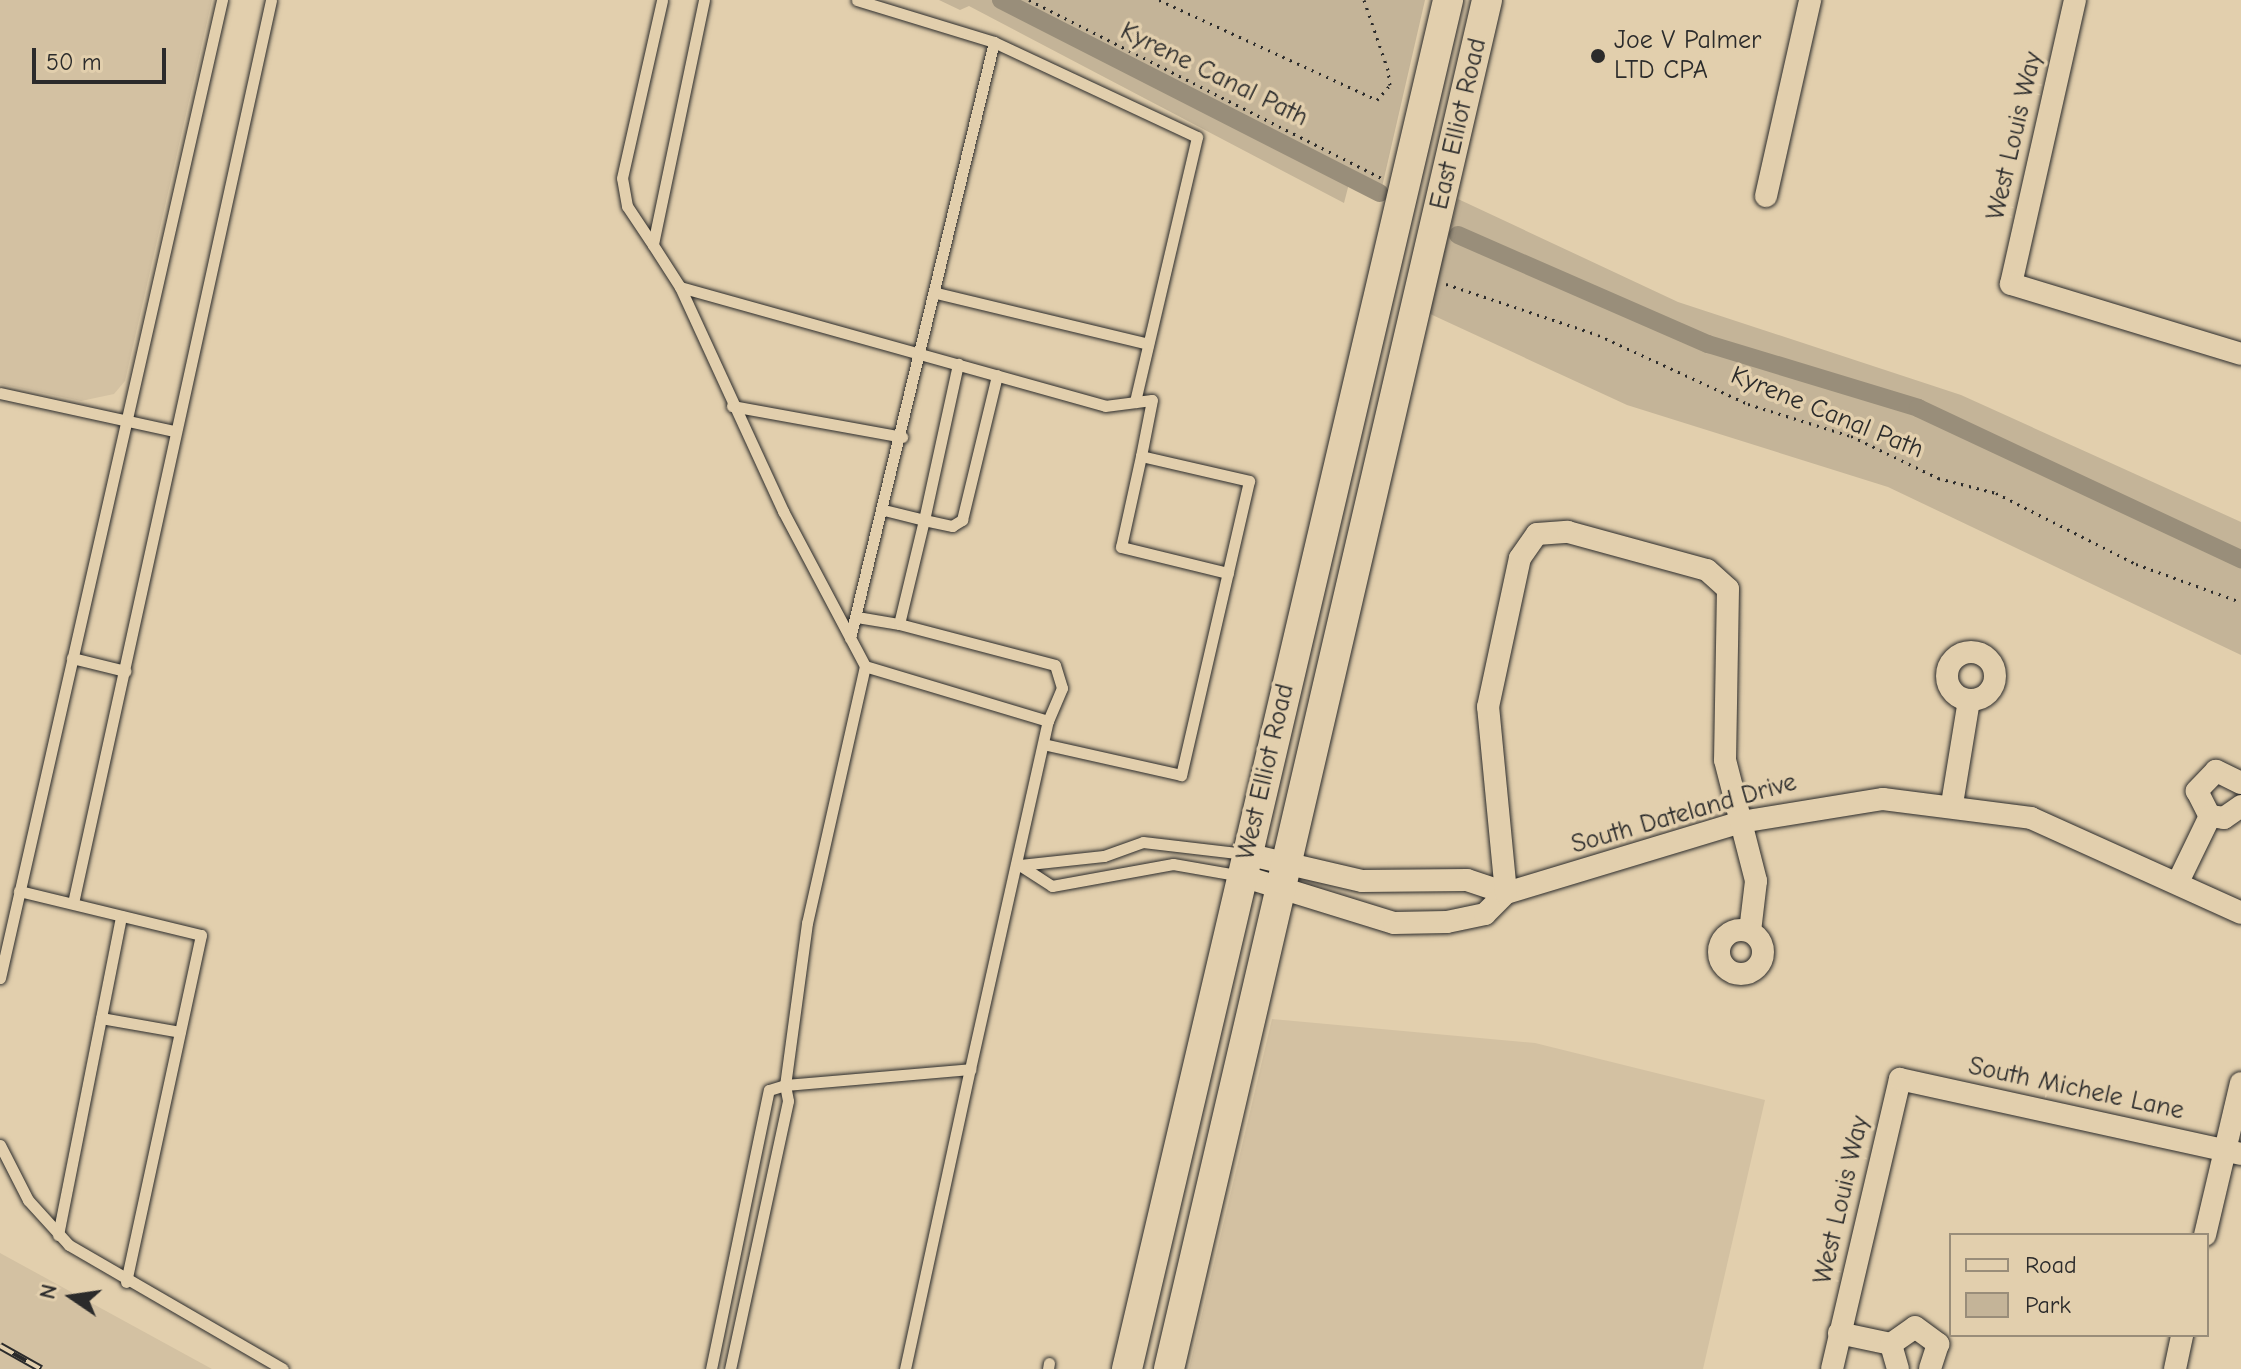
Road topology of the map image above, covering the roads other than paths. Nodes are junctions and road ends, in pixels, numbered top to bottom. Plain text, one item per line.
1 (222, 0) edge
2 (271, 0) edge
3 (662, 0) edge
4 (704, 0) edge
5 (857, 0) edge
6 (1448, 0) edge
7 (1487, 0) edge
8 (1810, 0) edge
9 (2075, 0) edge
10 (994, 42) junction
11 (1396, 178) joint
12 (1766, 196) dead end
13 (653, 245) junction
14 (1430, 247) joint
15 (680, 287) junction
16 (936, 293) junction
17 (1148, 344) junction
18 (922, 354) junction
19 (2241, 354) edge
20 (958, 364) junction
21 (997, 375) junction
22 (0, 393) edge
23 (1135, 402) junction
24 (732, 406) junction
25 (126, 421) junction
26 (175, 431) junction
27 (902, 437) junction
28 (1141, 456) junction
29 (884, 510) junction
30 (924, 520) junction
31 (1228, 573) junction
32 (857, 617) junction
33 (899, 624) junction
34 (850, 638) junction
35 (72, 658) junction
36 (865, 666) junction
37 (125, 671) junction
38 (1969, 700) dead end
39 (1048, 721) junction
40 (1043, 744) junction
41 (2241, 783) edge
42 (1952, 804) junction
43 (2241, 806) edge
44 (2210, 816) junction
45 (1741, 822) junction
46 (1020, 865) junction
47 (1244, 865) junction
48 (1281, 875) junction
49 (2178, 882) junction
50 (19, 891) junction
51 (1506, 893) junction
52 (73, 903) junction
53 (2241, 913) edge
54 (121, 916) junction
55 (1750, 931) dead end
56 (0, 978) edge
57 (101, 1018) junction
58 (180, 1032) junction
59 (970, 1069) junction
60 (1900, 1079) joint
61 (2241, 1083) edge
62 (785, 1085) junction
63 (0, 1145) edge
64 (2233, 1152) edge
65 (2206, 1233) edge
66 (58, 1235) junction
67 (126, 1282) junction
68 (1839, 1333) junction
69 (2182, 1337) edge
70 (1891, 1344) junction
71 (283, 1369) edge
72 (711, 1369) edge
73 (730, 1369) edge
74 (905, 1369) edge
75 (1127, 1369) edge
76 (1169, 1369) edge
77 (1832, 1369) edge
78 (1898, 1369) edge
79 (1930, 1369) edge
80 (2175, 1369) edge

1 - 25 lane
2 - 26 lane
3 - 13 lane
4 - 13 lane
5 - 10 lane
6 - 11 main road, East Elliot Road
7 - 14 main road, East Elliot Road
8 - 12 street
9 - 19 street, West Louis Way
10 - 16 lane
10 - 17 lane
11 - 47 main road, West Elliot Road
13 - 15 lane
14 - 48 main road, West Elliot Road
15 - 18 lane
15 - 24 lane
16 - 17 lane
16 - 18 lane
17 - 23 lane
18 - 20 lane
18 - 27 lane
20 - 21 lane
20 - 30 lane
21 - 23 lane
21 - 30 lane
22 - 25 lane
23 - 28 lane
24 - 27 lane
24 - 34 lane
25 - 26 lane
25 - 35 lane
26 - 37 lane
27 - 29 lane
28 - 31 lane
28 - 31 lane
29 - 30 lane
29 - 32 lane
30 - 33 lane
31 - 40 lane
32 - 33 lane
32 - 34 lane
33 - 39 lane
34 - 36 lane
35 - 37 lane
35 - 50 lane
36 - 39 lane
36 - 62 lane
37 - 52 lane
38 - 42 street
39 - 40 lane
40 - 46 lane
41 - 44 street
42 - 45 street, South Dateland Drive
42 - 49 street, South Dateland Drive
43 - 44 street
44 - 49 street
45 - 51 street, South Dateland Drive
45 - 51 street
45 - 55 street
46 - 47 lane
46 - 47 lane
46 - 59 lane
47 - 48 street, South Dateland Drive
47 - 75 main road, West Elliot Road
48 - 51 street, South Dateland Drive
48 - 51 street, South Dateland Drive
48 - 76 main road, West Elliot Road
49 - 53 street, South Dateland Drive
50 - 52 lane
50 - 56 lane
52 - 54 lane
54 - 57 lane
54 - 58 lane
57 - 58 lane
57 - 66 lane
58 - 67 lane
59 - 62 lane
59 - 74 lane
60 - 64 street, South Michele Lane
60 - 68 street, West Louis Way
61 - 64 street
62 - 72 lane
62 - 73 lane
63 - 66 lane
64 - 65 street
66 - 67 lane
67 - 71 lane
68 - 70 street
68 - 77 street, West Louis Way
69 - 80 street
70 - 78 street
70 - 79 street

